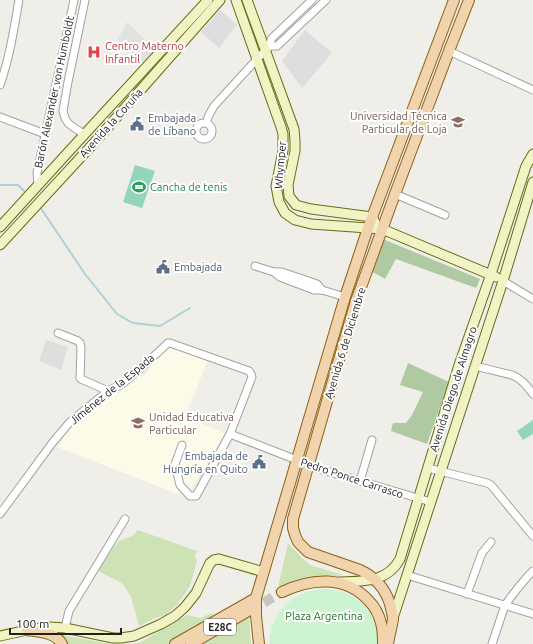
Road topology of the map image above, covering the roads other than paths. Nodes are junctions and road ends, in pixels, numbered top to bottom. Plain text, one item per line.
1 (19, 0) edge
2 (74, 0) edge
3 (85, 0) edge
4 (208, 0) edge
5 (220, 0) edge
6 (236, 0) edge
7 (247, 0) edge
8 (312, 0) edge
9 (326, 0) edge
10 (454, 0) edge
11 (469, 0) edge
12 (268, 48) junction
13 (449, 51) junction
14 (257, 59) junction
15 (0, 85) edge
16 (533, 90) edge
17 (0, 117) edge
18 (206, 123) dead end
19 (45, 134) junction
20 (84, 134) junction
21 (533, 154) edge
22 (533, 182) edge
23 (38, 184) junction
24 (395, 194) junction
25 (445, 215) dead end
26 (372, 218) junction
27 (0, 227) edge
28 (368, 228) junction
29 (382, 229) junction
30 (0, 245) edge
31 (255, 266) dead end
32 (491, 274) junction
33 (503, 281) junction
34 (344, 297) junction
35 (533, 299) edge
36 (58, 332) dead end
37 (475, 366) junction
38 (108, 391) junction
39 (533, 394) edge
40 (230, 434) junction
41 (372, 440) dead end
42 (182, 445) dead end
43 (298, 460) junction
44 (309, 466) junction
45 (428, 468) junction
46 (441, 471) junction
47 (360, 480) junction
48 (419, 498) junction
49 (430, 502) junction
50 (0, 514) edge
51 (125, 519) dead end
52 (533, 536) edge
53 (491, 542) dead end
54 (533, 571) edge
55 (264, 572) junction
56 (407, 575) junction
57 (374, 579) junction
58 (338, 582) junction
59 (282, 592) tunnel mouth
60 (467, 594) junction
61 (256, 598) junction
62 (505, 605) junction
63 (250, 610) tunnel mouth
64 (533, 614) edge
65 (393, 619) junction
66 (65, 628) junction
67 (27, 630) junction
68 (0, 636) edge
69 (62, 644) edge
70 (176, 644) edge
71 (190, 644) edge
72 (260, 644) edge
73 (383, 644) edge
74 (388, 644) edge
75 (492, 644) edge

1 - 15 street
2 - 19 street, Barón Alexander von Humboldt
3 - 20 street, Barón Alexander von Humboldt
4 - 20 street, Avenida la Coruña
5 - 30 street, Avenida la Coruña
6 - 14 street, Whymper
7 - 12 street, Whymper
8 - 12 street
9 - 12 street
10 - 26 main road, Avenida 6 de Diciembre
11 - 13 main road, Avenida 6 de Diciembre
12 - 14 street
12 - 26 street, Whymper
13 - 16 street
13 - 24 main road, Avenida 6 de Diciembre
14 - 18 street
14 - 28 street, Whymper
17 - 19 street
19 - 23 street, Barón Alexander von Humboldt
20 - 23 street, Avenida la Coruña
21 - 32 street, Avenida Diego de Almagro
22 - 33 street, Avenida Diego de Almagro
23 - 27 street, Avenida la Coruña
24 - 25 street
24 - 29 main road, Avenida 6 de Diciembre
26 - 28 main road, Avenida 6 de Diciembre
26 - 29 street, Whymper
28 - 29 street, Whymper
28 - 34 main road, Avenida 6 de Diciembre
29 - 32 street, Whymper
29 - 44 main road, Avenida 6 de Diciembre
31 - 34 street
32 - 33 street, Whymper
32 - 45 street, Avenida Diego de Almagro
33 - 35 street, Whymper
33 - 37 street, Avenida Diego de Almagro
34 - 43 main road, Avenida 6 de Diciembre
36 - 38 street
37 - 39 street
37 - 46 street, Avenida Diego de Almagro
38 - 40 street, Jiménez de la Espada
38 - 50 street, Jiménez de la Espada
40 - 42 street
40 - 43 street, Pedro Ponce Carrasco
41 - 47 street
43 - 44 street, Pedro Ponce Carrasco
43 - 55 main road, Avenida 6 de Diciembre
44 - 47 street, Pedro Ponce Carrasco
44 - 57 main road, Avenida 6 de Diciembre
45 - 46 street
45 - 48 street, Avenida Diego de Almagro
46 - 49 street, Avenida Diego de Almagro
46 - 52 street
47 - 48 street, Pedro Ponce Carrasco
48 - 49 street, Pedro Ponce Carrasco
48 - 57 street, Avenida Diego de Almagro
49 - 56 street, Avenida Diego de Almagro
51 - 66 street
53 - 60 street
54 - 62 street
55 - 61 main road, Avenida 6 de Diciembre
55 - 66 street
56 - 60 street
56 - 65 street, Avenida Diego de Almagro
57 - 58 street, Avenida Diego de Almagro
57 - 65 main road, Avenida 6 de Diciembre
58 - 59 main road
58 - 73 main road
60 - 62 street
61 - 70 main road
61 - 72 main road, Avenida 6 de Diciembre
62 - 64 street
62 - 75 street
63 - 71 main road, E28C
65 - 74 main road, Avenida 6 de Diciembre
66 - 67 street
67 - 68 street
67 - 69 main road

